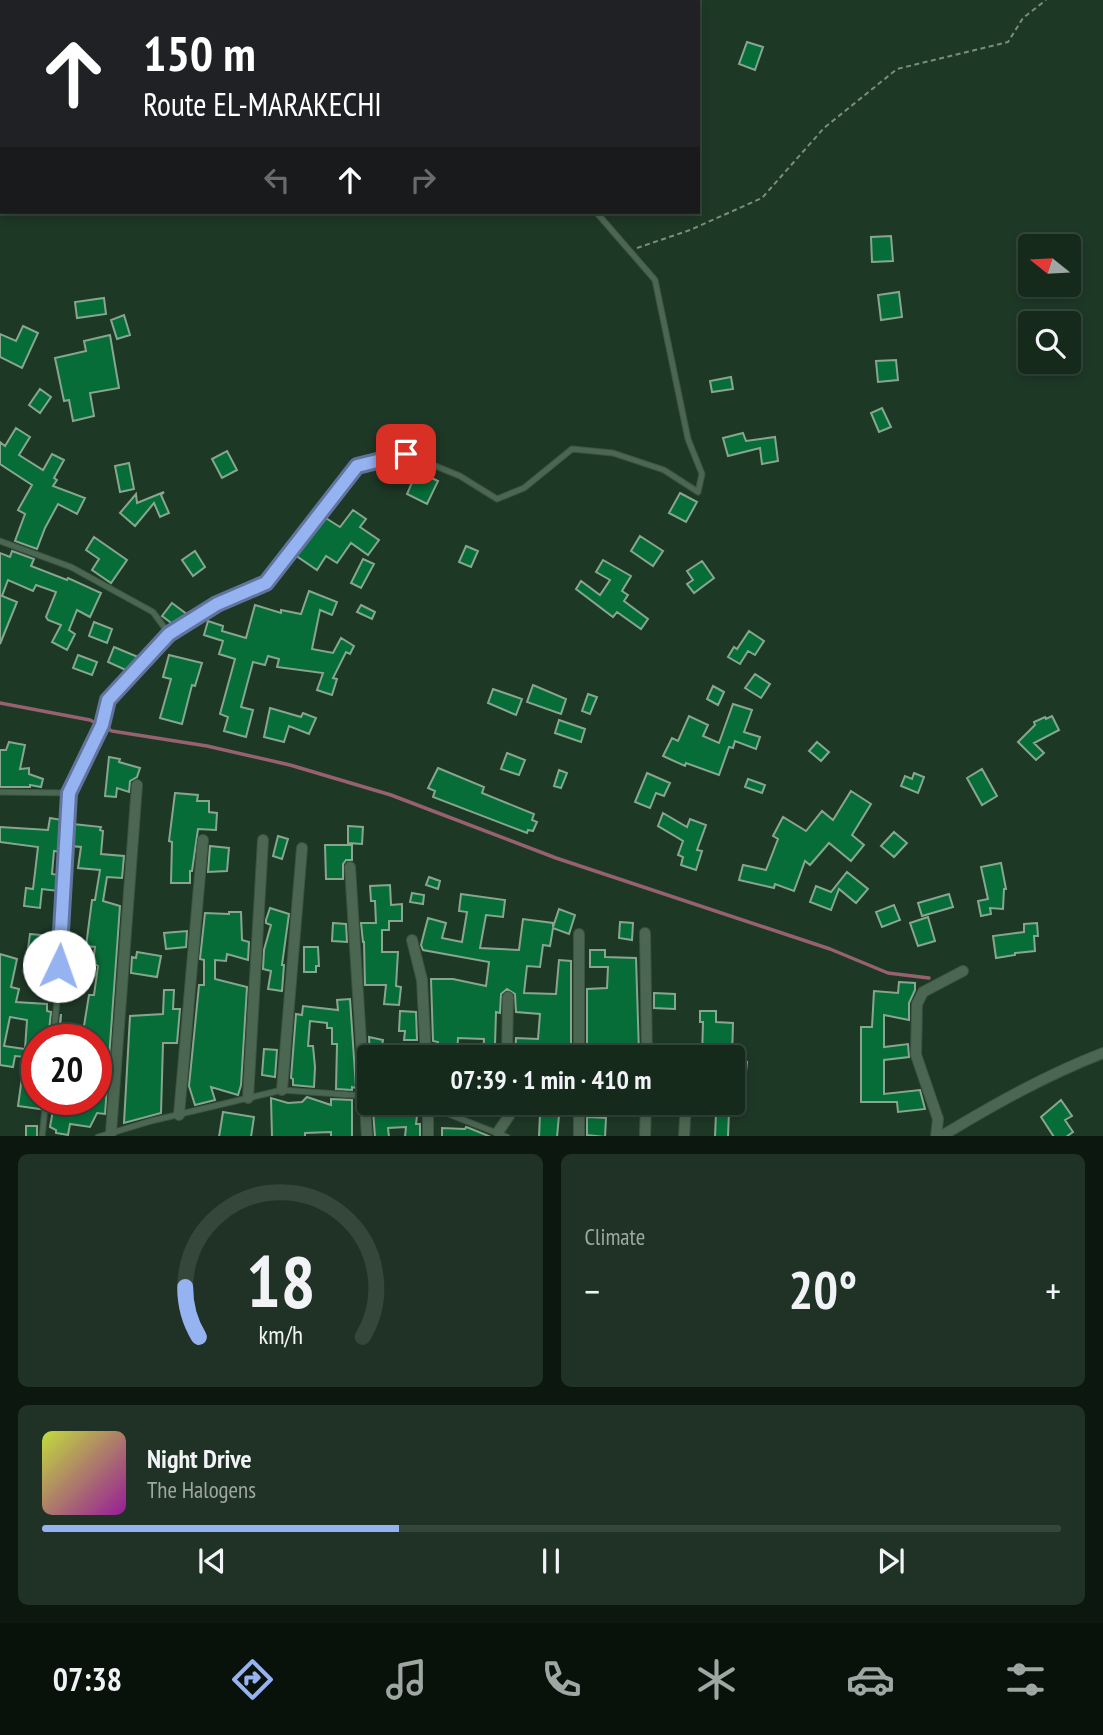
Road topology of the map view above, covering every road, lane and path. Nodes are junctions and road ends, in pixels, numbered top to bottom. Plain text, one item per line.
1 (1046, 0) edge
2 (598, 214) edge
3 (629, 251) junction
4 (0, 541) edge
5 (169, 634) junction
6 (137, 785) dead end
7 (0, 792) edge
8 (69, 793) junction
9 (202, 840) dead end
10 (263, 840) dead end
11 (302, 848) dead end
12 (350, 867) dead end
13 (645, 933) dead end
14 (579, 934) dead end
15 (412, 940) dead end
16 (963, 971) dead end
17 (508, 997) dead end
18 (55, 1024) edge
19 (363, 1045) edge
20 (425, 1045) edge
21 (507, 1045) edge
22 (579, 1045) edge
23 (647, 1045) edge
24 (1103, 1053) edge
25 (282, 1090) junction
26 (357, 1096) edge
27 (248, 1098) junction
28 (45, 1115) edge
29 (179, 1115) junction
30 (367, 1115) edge
31 (428, 1115) edge
32 (455, 1115) edge
33 (509, 1115) edge
34 (579, 1115) edge
35 (646, 1115) edge
36 (685, 1115) edge
37 (111, 1133) junction
38 (502, 1134) edge
39 (43, 1136) edge
40 (98, 1136) edge
41 (367, 1136) edge
42 (428, 1136) edge
43 (579, 1136) edge
44 (645, 1136) edge
45 (684, 1136) edge
46 (938, 1136) edge

1 - 3 path
2 - 3 lane
3 - 5 lane
4 - 5 lane
5 - 8 lane
6 - 37 street
7 - 8 lane
8 - 18 lane
9 - 29 street
10 - 27 street
11 - 25 street
12 - 19 street
13 - 23 street
14 - 22 street
15 - 20 street
16 - 46 street
17 - 21 street
24 - 46 street
25 - 26 lane
25 - 27 lane
27 - 29 lane
28 - 39 lane
29 - 37 lane
30 - 41 street
31 - 42 street
32 - 38 lane
33 - 38 street
34 - 43 street
35 - 44 street
36 - 45 street
37 - 40 lane

